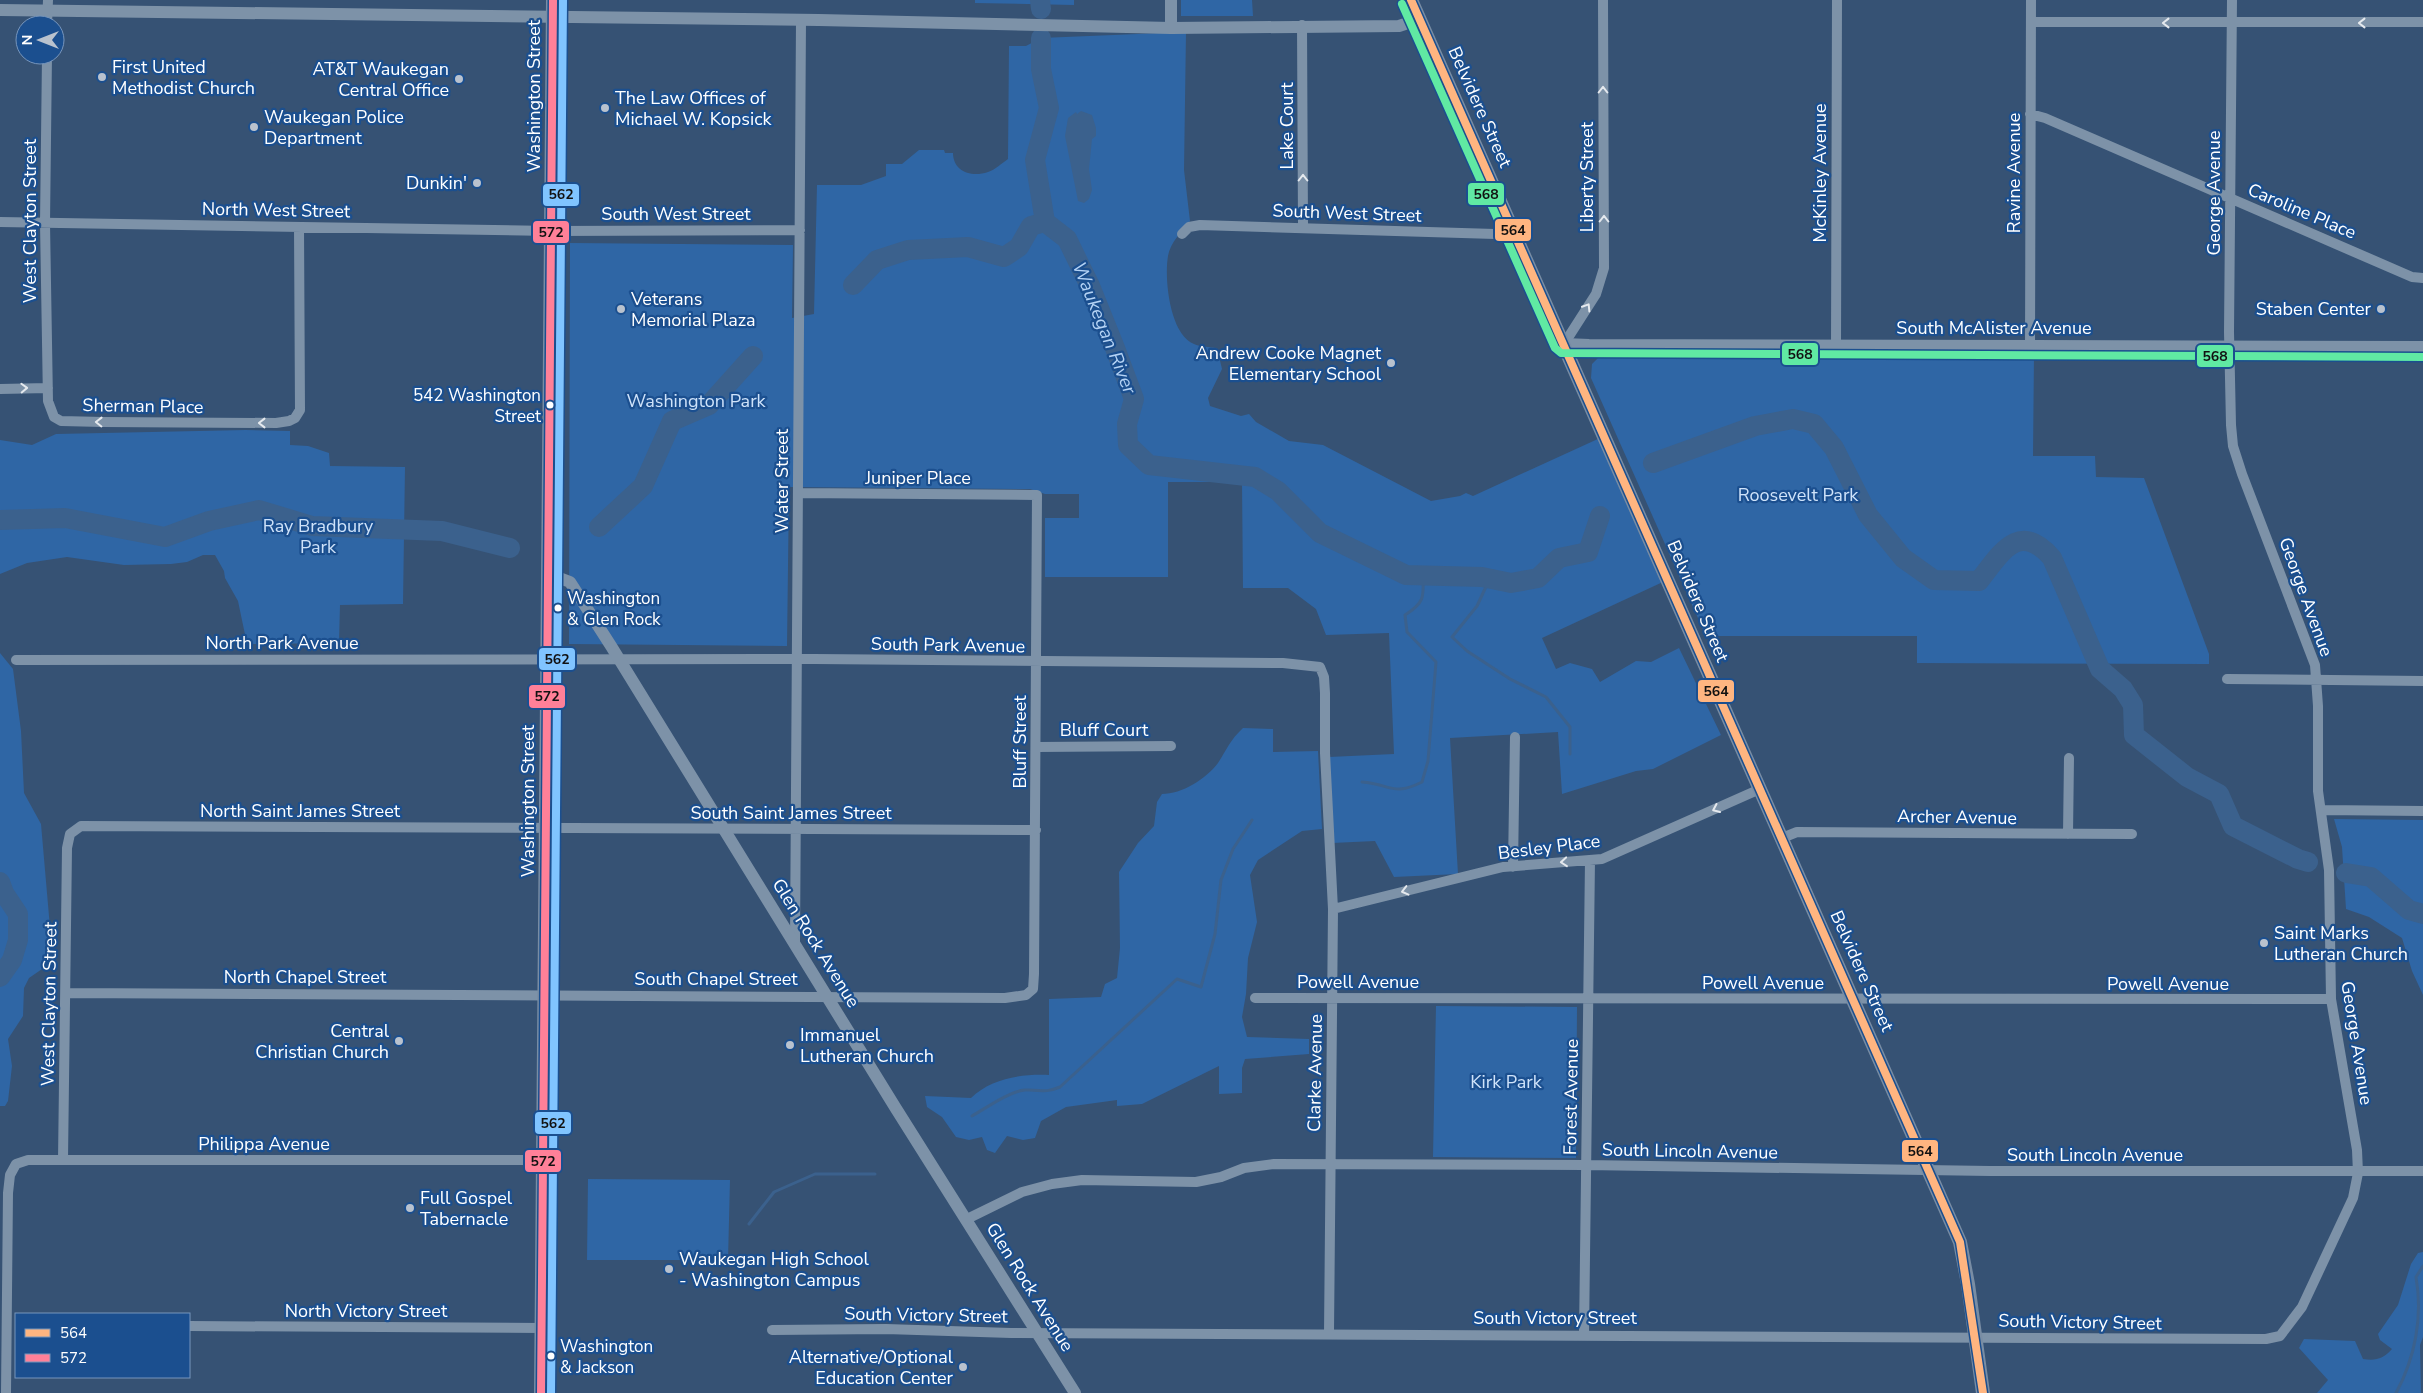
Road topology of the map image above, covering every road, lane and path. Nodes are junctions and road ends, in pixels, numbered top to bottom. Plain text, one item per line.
1 (553, 0) edge
2 (1171, 0) edge
3 (1412, 0) edge
4 (1603, 0) edge
5 (1837, 0) edge
6 (2031, 0) edge
7 (2232, 0) edge
8 (48, 5) edge
9 (0, 10) edge
10 (553, 17) junction
11 (1420, 19) junction
12 (802, 20) junction
13 (2031, 22) junction
14 (2232, 22) junction
15 (2423, 22) edge
16 (1302, 25) junction
17 (1172, 28) junction
18 (47, 65) edge
19 (2030, 114) junction
20 (2230, 198) junction
21 (0, 222) edge
22 (45, 223) junction
23 (299, 227) junction
24 (1303, 227) junction
25 (551, 230) junction
26 (800, 230) junction
27 (1514, 230) junction
28 (1182, 234) dead end
29 (2423, 278) edge
30 (1564, 344) junction
31 (1836, 346) junction
32 (2030, 346) junction
33 (2230, 346) junction
34 (2423, 347) edge
35 (48, 388) junction
36 (0, 389) edge
37 (798, 492) junction
38 (1037, 495) joint
39 (549, 574) junction
40 (548, 659) junction
41 (619, 659) junction
42 (16, 660) dead end
43 (797, 660) junction
44 (1036, 662) junction
45 (2227, 679) dead end
46 (2317, 680) junction
47 (2423, 681) edge
48 (1325, 693) joint
49 (1515, 737) dead end
50 (1170, 746) dead end
51 (1037, 747) junction
52 (2069, 758) dead end
53 (1760, 789) junction
54 (2321, 810) junction
55 (2423, 810) edge
56 (546, 828) junction
57 (725, 829) junction
58 (796, 829) junction
59 (1036, 830) junction
60 (2068, 834) junction
61 (2132, 834) dead end
62 (1782, 838) junction
63 (67, 848) joint
64 (1590, 860) junction
65 (1513, 867) junction
66 (1333, 909) junction
67 (795, 942) junction
68 (1033, 988) joint
69 (66, 993) junction
70 (545, 994) junction
71 (829, 996) junction
72 (1256, 998) dead end
73 (1332, 998) junction
74 (1588, 998) junction
75 (1854, 1000) junction
76 (2331, 1000) junction
77 (63, 1160) junction
78 (544, 1160) junction
79 (1330, 1165) junction
80 (1586, 1165) junction
81 (1929, 1170) junction
82 (2423, 1171) edge
83 (2358, 1172) junction
84 (967, 1219) junction
85 (2311, 1288) joint
86 (12, 1325) edge
87 (190, 1326) edge
88 (542, 1328) junction
89 (772, 1330) dead end
90 (1037, 1333) junction
91 (1329, 1333) junction
92 (1584, 1335) junction
93 (1975, 1337) junction
94 (6, 1393) edge
95 (541, 1393) edge
96 (1075, 1393) edge
97 (1983, 1393) edge

1 - 10 main road, Washington Street
2 - 17 street
3 - 11 main road, Belvidere Street
30 -> 4 street, Liberty Street
5 - 31 street, McKinley Avenue
6 - 13 street, Ravine Avenue
7 - 14 street, George Avenue
8 - 9 street
8 - 10 street
10 - 12 street
10 - 25 main road, Washington Street
11 - 16 street
11 - 27 main road, Belvidere Street
12 - 17 street
12 - 26 street, Water Street
14 -> 13 street
13 - 19 street, Ravine Avenue
15 -> 14 street
14 - 20 street, George Avenue
16 - 17 street
24 -> 16 street, Lake Court
18 - 22 street, West Clayton Street
19 - 20 street, Caroline Place
19 - 32 street, Ravine Avenue
20 - 29 street, Caroline Place
20 - 33 street, George Avenue
21 - 22 street, North West Street
22 - 23 street, North West Street
22 - 35 street, West Clayton Street
23 - 25 street, North West Street
23 -> 35 street, Sherman Place
24 - 27 street, South West Street
24 - 28 street, South West Street
25 - 26 street, South West Street
25 - 39 main road, Washington Street
26 - 37 street, Water Street
27 - 30 main road, Belvidere Street
30 - 31 street, South McAlister Avenue
30 - 53 main road, Belvidere Street
31 - 32 street, South McAlister Avenue
32 - 33 street, South McAlister Avenue
33 - 34 street, South McAlister Avenue
33 - 46 street, George Avenue
36 -> 35 street
37 - 38 street, Juniper Place
37 - 43 street, Water Street
38 - 44 street, Bluff Street
39 - 40 main road, Washington Street
39 - 41 street, Glen Rock Avenue
40 - 41 street, South Park Avenue
40 - 42 street, North Park Avenue
40 - 56 main road, Washington Street
41 - 43 street, South Park Avenue
41 - 57 street, Glen Rock Avenue
43 - 44 street, South Park Avenue
43 - 58 street, Water Street
44 - 48 street, South Park Avenue
44 - 51 street, Bluff Street
45 - 46 street
46 - 47 street
46 - 54 street, George Avenue
48 - 66 street, Clarke Avenue
49 - 65 street
50 - 51 street, Bluff Court
51 - 59 street, Bluff Street
52 - 60 street
53 - 62 main road, Belvidere Street
53 -> 64 street, Besley Place
54 - 55 street
54 - 76 street, George Avenue
56 - 57 street, South Saint James Street
56 - 63 street, North Saint James Street
56 - 70 main road, Washington Street
57 - 58 street, South Saint James Street
57 - 67 street, Glen Rock Avenue
58 - 59 street, South Saint James Street
58 - 67 street, Water Street
59 - 68 street, Bluff Street
60 - 61 street, Archer Avenue
60 - 62 street, Archer Avenue
62 - 75 main road, Belvidere Street
63 - 69 street, West Clayton Street
64 -> 65 street, Besley Place
64 - 74 street, Forest Avenue
65 -> 66 street, Besley Place
66 - 73 street, Clarke Avenue
67 - 71 street, Glen Rock Avenue
68 - 71 street, South Chapel Street
69 - 70 street, North Chapel Street
69 - 77 street, West Clayton Street
70 - 71 street, South Chapel Street
70 - 78 main road, Washington Street
71 - 84 street, Glen Rock Avenue
72 - 73 street, Powell Avenue
73 - 74 street, Powell Avenue
73 - 79 street, Clarke Avenue
74 - 75 street, Powell Avenue
74 - 80 street, Forest Avenue
75 - 76 street, Powell Avenue
75 - 81 main road, Belvidere Street
76 - 83 street, George Avenue
77 - 78 street, Philippa Avenue
77 - 86 street, Philippa Avenue
78 - 88 main road, Washington Street
79 - 80 street, South Lincoln Avenue
79 - 84 street, South Lincoln Avenue
79 - 91 street, Clarke Avenue
80 - 81 street, South Lincoln Avenue
80 - 92 street, Forest Avenue
81 - 83 street, South Lincoln Avenue
81 - 93 main road, Belvidere Street
82 - 83 street, South Lincoln Avenue
83 - 85 street, George Avenue
84 - 90 street, Glen Rock Avenue
85 - 93 street, South Victory Street
86 - 94 street
87 - 88 street, North Victory Street
88 - 95 main road, Washington Street
89 - 90 street, South Victory Street
90 - 91 street, South Victory Street
90 - 96 street, Glen Rock Avenue
91 - 92 street, South Victory Street
92 - 93 street, South Victory Street
93 - 97 main road, Belvidere Street

